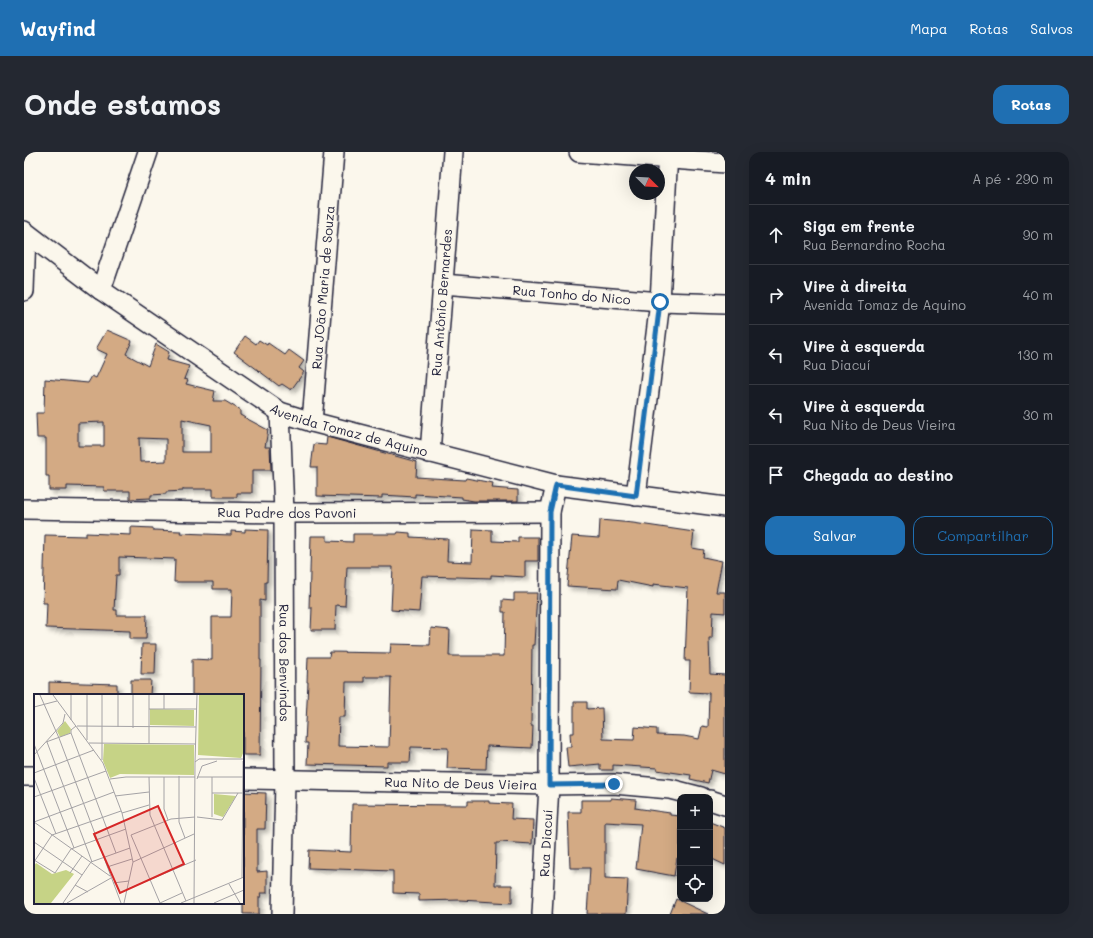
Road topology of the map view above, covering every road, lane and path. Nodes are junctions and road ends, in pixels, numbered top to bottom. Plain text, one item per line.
1 (148, 152) edge
2 (334, 152) edge
3 (453, 152) edge
4 (578, 152) edge
5 (668, 156) edge
6 (725, 164) edge
7 (25, 232) edge
8 (443, 284) junction
9 (101, 290) junction
10 (24, 291) edge
11 (660, 302) junction
12 (725, 304) edge
13 (280, 412) junction
14 (312, 422) junction
15 (430, 453) junction
16 (556, 485) junction
17 (636, 496) junction
18 (725, 507) edge
19 (24, 509) edge
20 (550, 512) junction
21 (284, 513) junction
22 (244, 779) edge
23 (285, 780) junction
24 (549, 785) junction
25 (689, 794) edge
26 (713, 801) edge
27 (725, 805) edge
28 (282, 914) edge
29 (542, 914) edge

1 - 9 street
2 - 14 street, Rua JOão Maria de Souza
3 - 8 street, Rua Antônio Bernardes
4 - 5 street
5 - 6 street
5 - 11 street
7 - 9 street, Avenida Tomaz de Aquino
7 - 10 street
8 - 11 street, Rua Tonho do Nico
8 - 15 street, Rua Antônio Bernardes
9 - 13 street, Avenida Tomaz de Aquino
11 - 12 street, Rua Tonho do Nico
11 - 17 street
13 - 14 street, Avenida Tomaz de Aquino
13 - 21 street, Rua dos Benvindos
14 - 15 street, Avenida Tomaz de Aquino
15 - 16 street, Avenida Tomaz de Aquino
16 - 17 street, Avenida Tomaz de Aquino
16 - 20 street, Rua Diacuí
17 - 18 street, Avenida Tomaz de Aquino
19 - 21 street, Rua Padre dos Pavoni
20 - 21 street, Rua Padre dos Pavoni
20 - 24 street, Rua Diacuí
21 - 23 street, Rua dos Benvindos
22 - 23 street, Rua Nito de Deus Vieira
23 - 24 street, Rua Nito de Deus Vieira
23 - 28 street, Rua dos Benvindos
24 - 25 street, Rua Nito de Deus Vieira
24 - 29 street, Rua Diacuí
26 - 27 street

